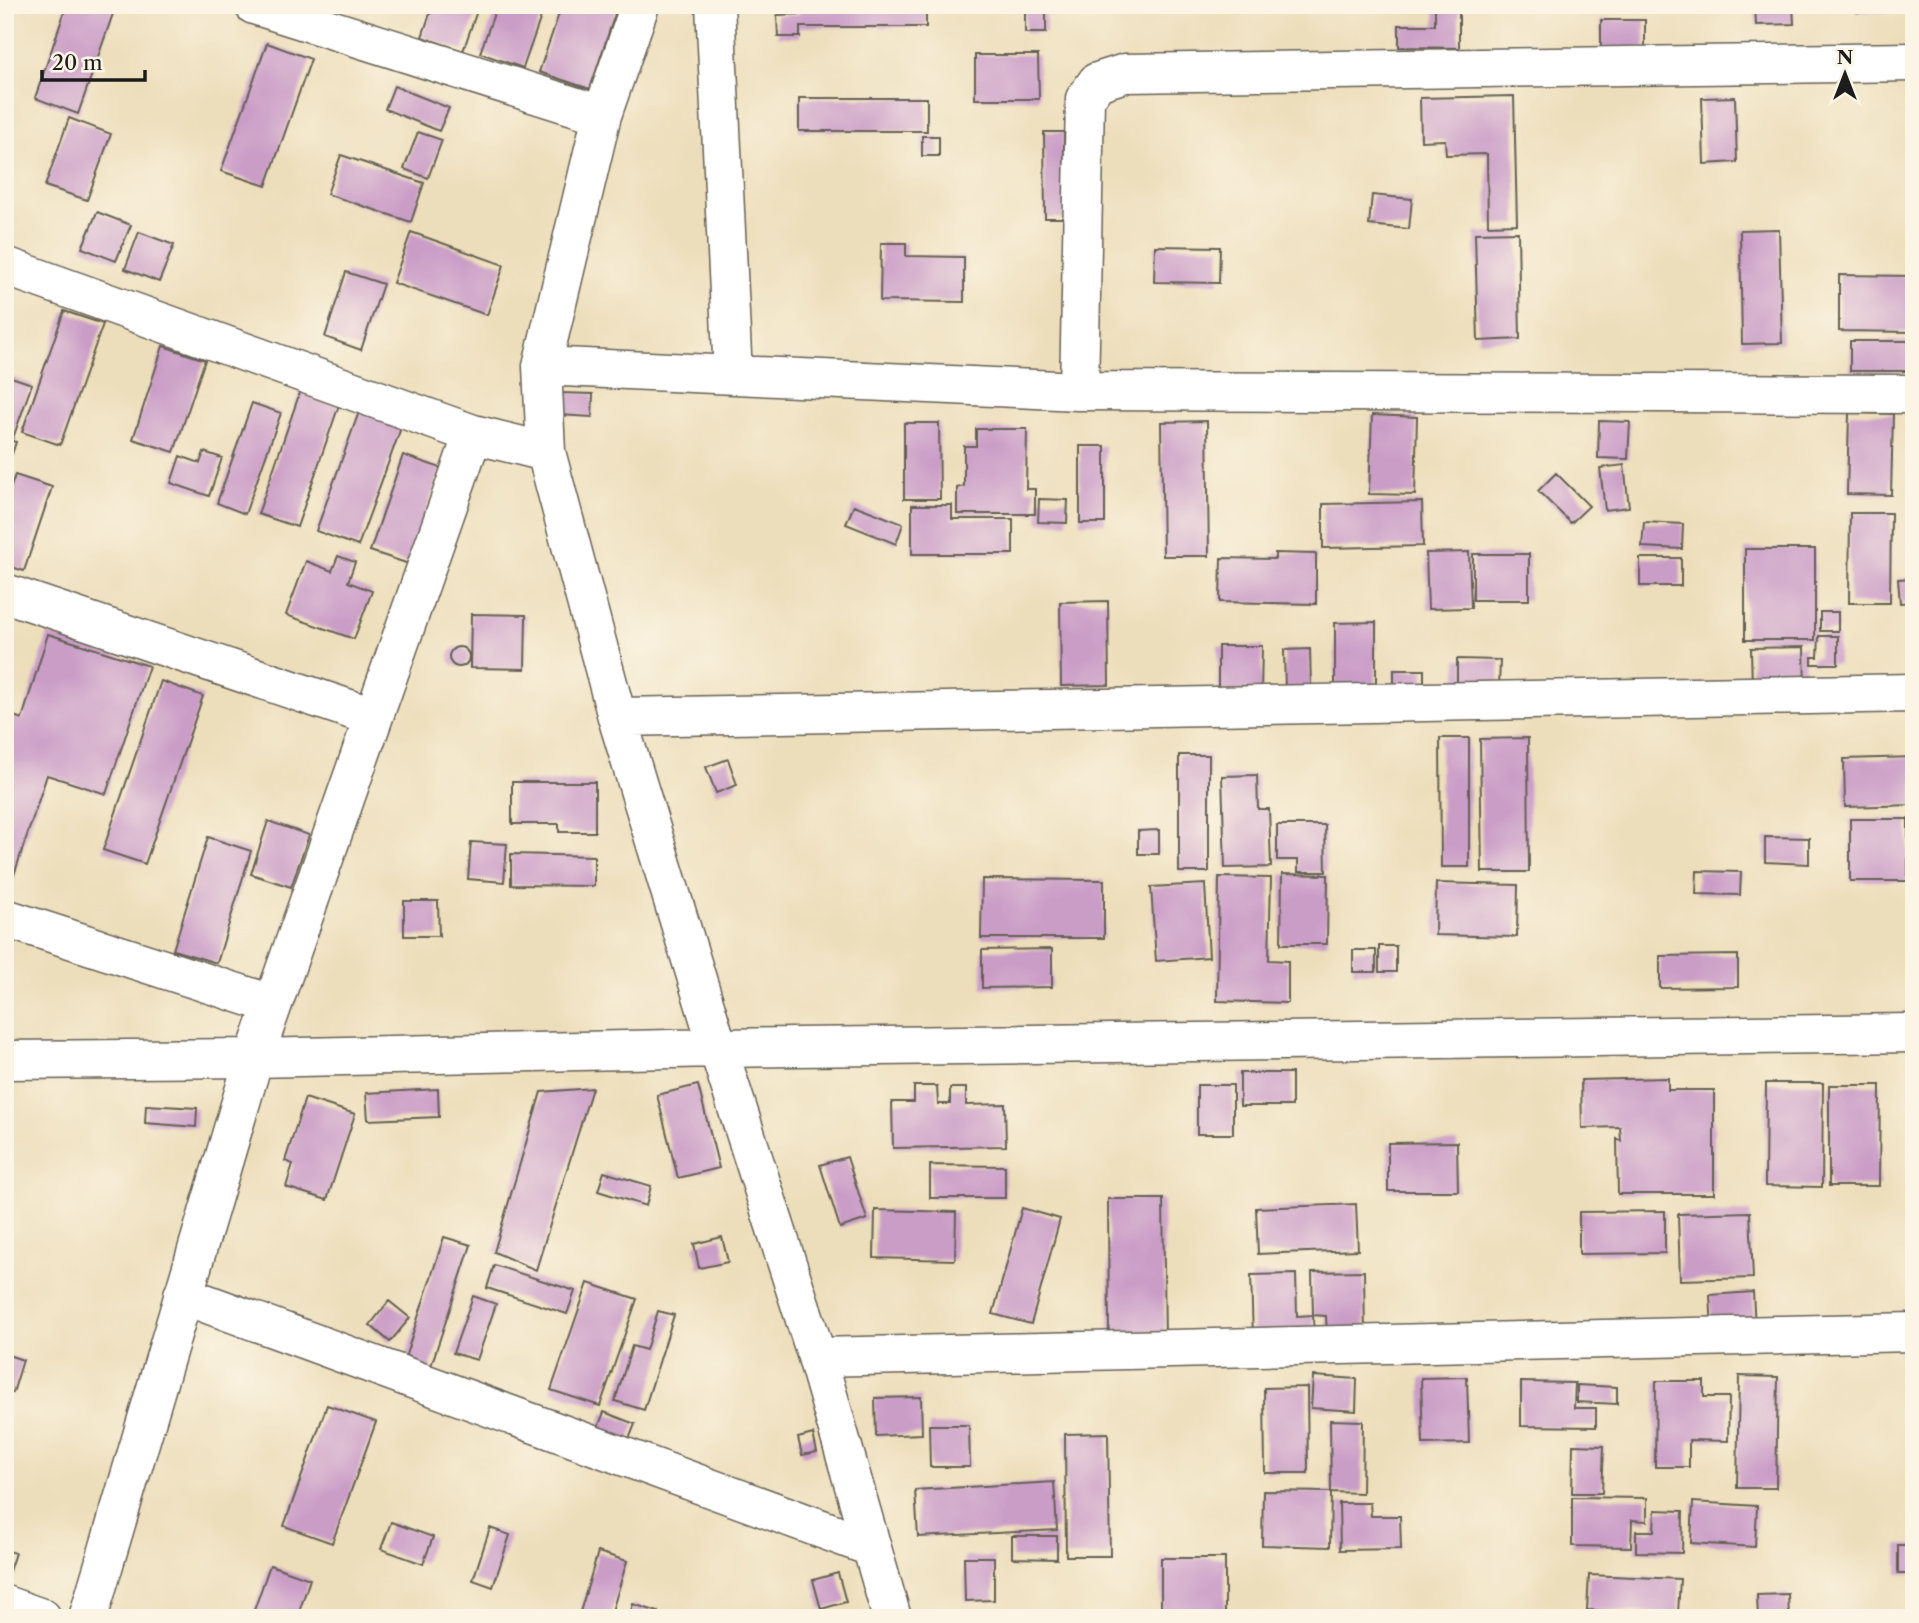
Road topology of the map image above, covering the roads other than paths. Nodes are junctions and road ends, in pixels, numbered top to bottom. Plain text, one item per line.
1 (254, 5) edge
2 (640, 5) edge
3 (715, 5) edge
4 (1914, 62) edge
5 (602, 115) junction
6 (5, 267) edge
7 (542, 366) junction
8 (733, 375) junction
9 (1079, 391) junction
10 (1914, 394) edge
11 (473, 434) junction
12 (546, 452) junction
13 (5, 593) edge
14 (1914, 693) edge
15 (373, 717) junction
16 (617, 717) junction
17 (5, 918) edge
18 (272, 1004) junction
19 (1914, 1033) edge
20 (718, 1048) junction
21 (254, 1058) junction
22 (5, 1060) edge
23 (183, 1295) junction
24 (1914, 1332) edge
25 (817, 1357) junction
26 (871, 1547) junction
27 (5, 1605) edge
28 (42, 1618) edge
29 (88, 1618) edge
30 (892, 1618) edge

1 - 5 street
2 - 5 street
3 - 8 street
4 - 9 street
5 - 7 street
6 - 11 street
7 - 8 street
7 - 12 street
8 - 9 street
9 - 10 street
11 - 12 street
11 - 15 street
12 - 16 street
13 - 15 street
14 - 16 street
15 - 18 street
16 - 20 street
17 - 18 street
18 - 21 street
19 - 20 street
20 - 21 street
20 - 25 street
21 - 22 street
21 - 23 street
23 - 26 street
23 - 29 street
24 - 25 street
25 - 26 street
26 - 30 street
27 - 28 street

